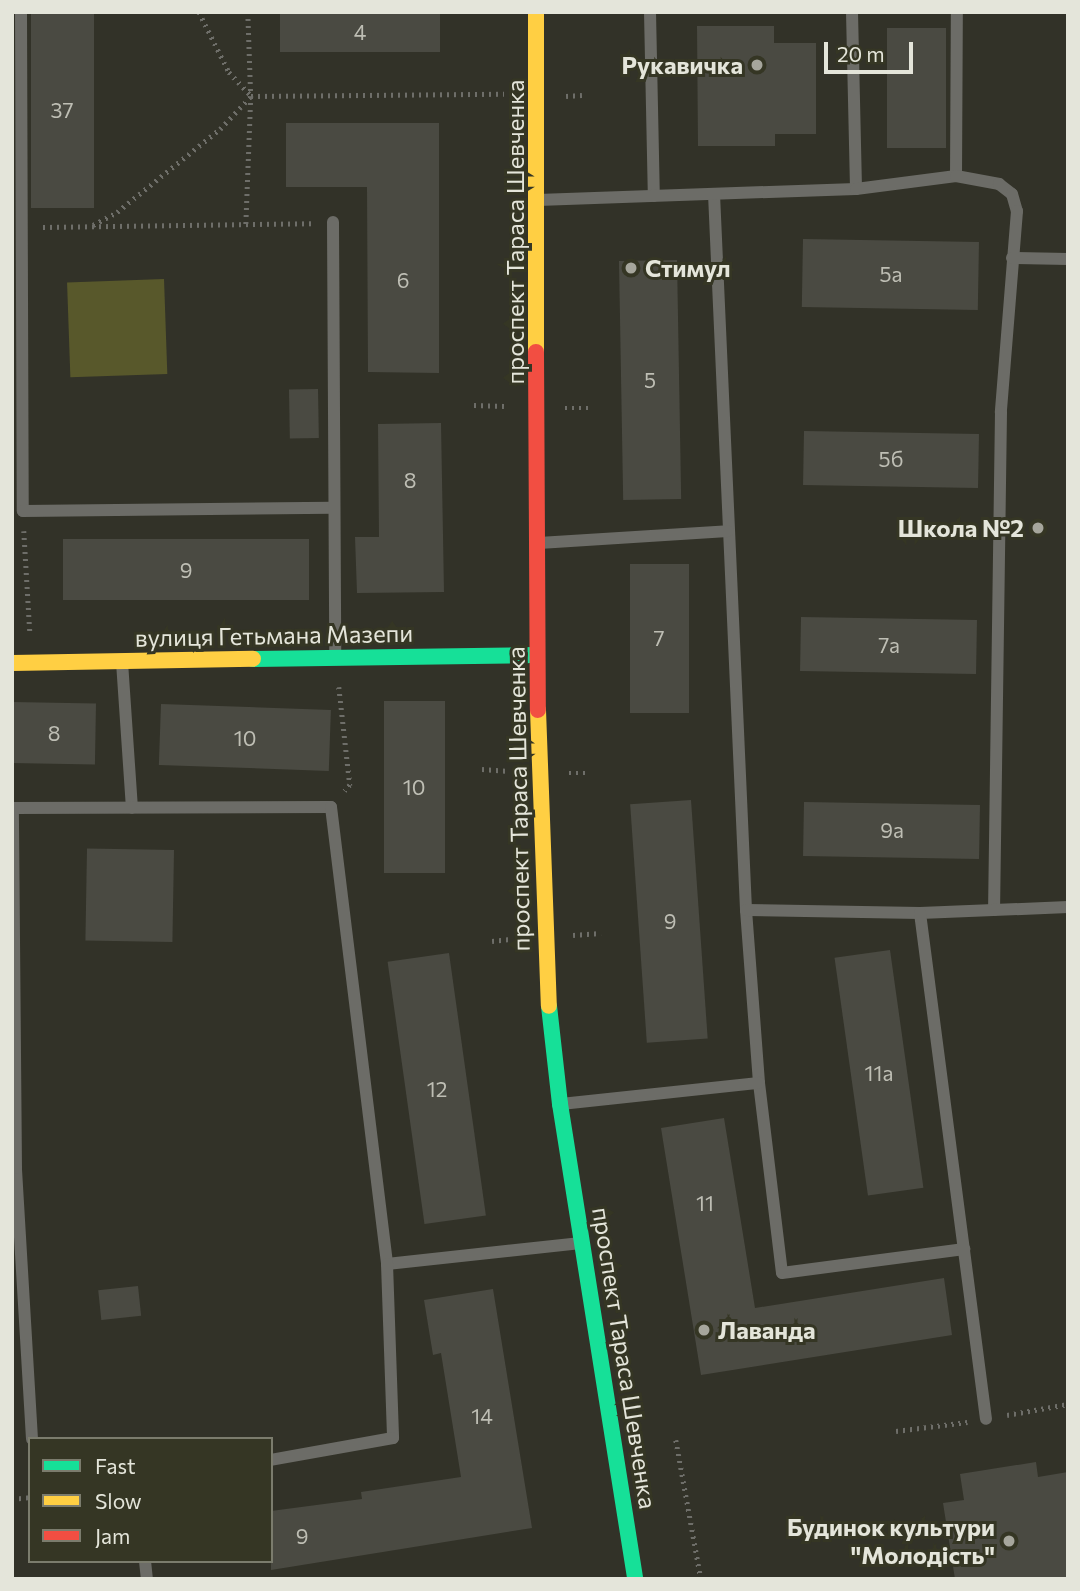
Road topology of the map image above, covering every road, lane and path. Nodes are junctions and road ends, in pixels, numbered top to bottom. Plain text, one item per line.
1 (21, 12) edge
2 (199, 12) edge
3 (248, 12) edge
4 (536, 12) edge
5 (650, 12) edge
6 (852, 12) edge
7 (957, 12) edge
8 (508, 94) dead end
9 (582, 95) dead end
10 (251, 96) junction
11 (565, 96) dead end
12 (956, 176) junction
13 (856, 188) junction
14 (714, 194) junction
15 (654, 196) junction
16 (538, 200) junction
17 (333, 222) joint
18 (246, 224) junction
19 (25, 227) junction
20 (90, 227) junction
21 (1012, 258) junction
22 (1068, 259) edge
23 (17, 400) edge
24 (332, 508) junction
25 (23, 511) junction
26 (728, 531) junction
27 (539, 543) junction
28 (335, 655) junction
29 (536, 655) junction
30 (122, 661) junction
31 (12, 663) edge
32 (32, 663) junction
33 (482, 769) dead end
34 (509, 771) dead end
35 (569, 773) dead end
36 (589, 773) dead end
37 (331, 807) junction
38 (132, 808) junction
39 (1068, 907) edge
40 (746, 910) junction
41 (994, 910) junction
42 (920, 913) junction
43 (759, 1083) junction
44 (560, 1104) junction
45 (14, 1168) edge
46 (585, 1243) junction
47 (964, 1249) junction
48 (387, 1264) junction
49 (986, 1419) dead end
50 (32, 1437) edge
51 (676, 1440) dead end
52 (273, 1460) edge
53 (635, 1579) edge
54 (701, 1579) edge

1 - 19 lane
2 - 10 path
3 - 10 path
4 - 16 street, проспект Тараса Шевченка
5 - 15 lane
6 - 13 lane
7 - 12 lane
8 - 10 path
9 - 11 path
10 - 18 path
10 - 20 path
12 - 13 lane
12 - 21 lane
13 - 14 lane
14 - 15 lane
14 - 26 lane
15 - 16 lane
16 - 27 street, проспект Тараса Шевченка
17 - 18 path
17 - 24 lane
18 - 20 path
19 - 20 path
19 - 23 lane
21 - 22 lane
21 - 41 lane
23 - 25 lane
24 - 25 lane
24 - 28 lane
25 - 32 path
26 - 27 lane
26 - 40 lane
27 - 29 street, проспект Тараса Шевченка
28 - 29 street, вулиця Гетьмана Мазепи
28 - 30 street, вулиця Гетьмана Мазепи
28 - 37 path
29 - 44 street, проспект Тараса Шевченка
30 - 32 street, вулиця Гетьмана Мазепи
30 - 38 lane
31 - 32 street, вулиця Гетьмана Мазепи
33 - 34 path
35 - 36 path
37 - 38 lane
37 - 48 lane
38 - 45 lane
39 - 41 lane
40 - 42 lane
40 - 43 lane
41 - 42 lane
42 - 47 lane
43 - 44 lane
43 - 47 lane
44 - 46 street, проспект Тараса Шевченка
45 - 50 lane
46 - 48 lane
46 - 53 street, проспект Тараса Шевченка
47 - 49 lane
48 - 52 lane
51 - 54 path

